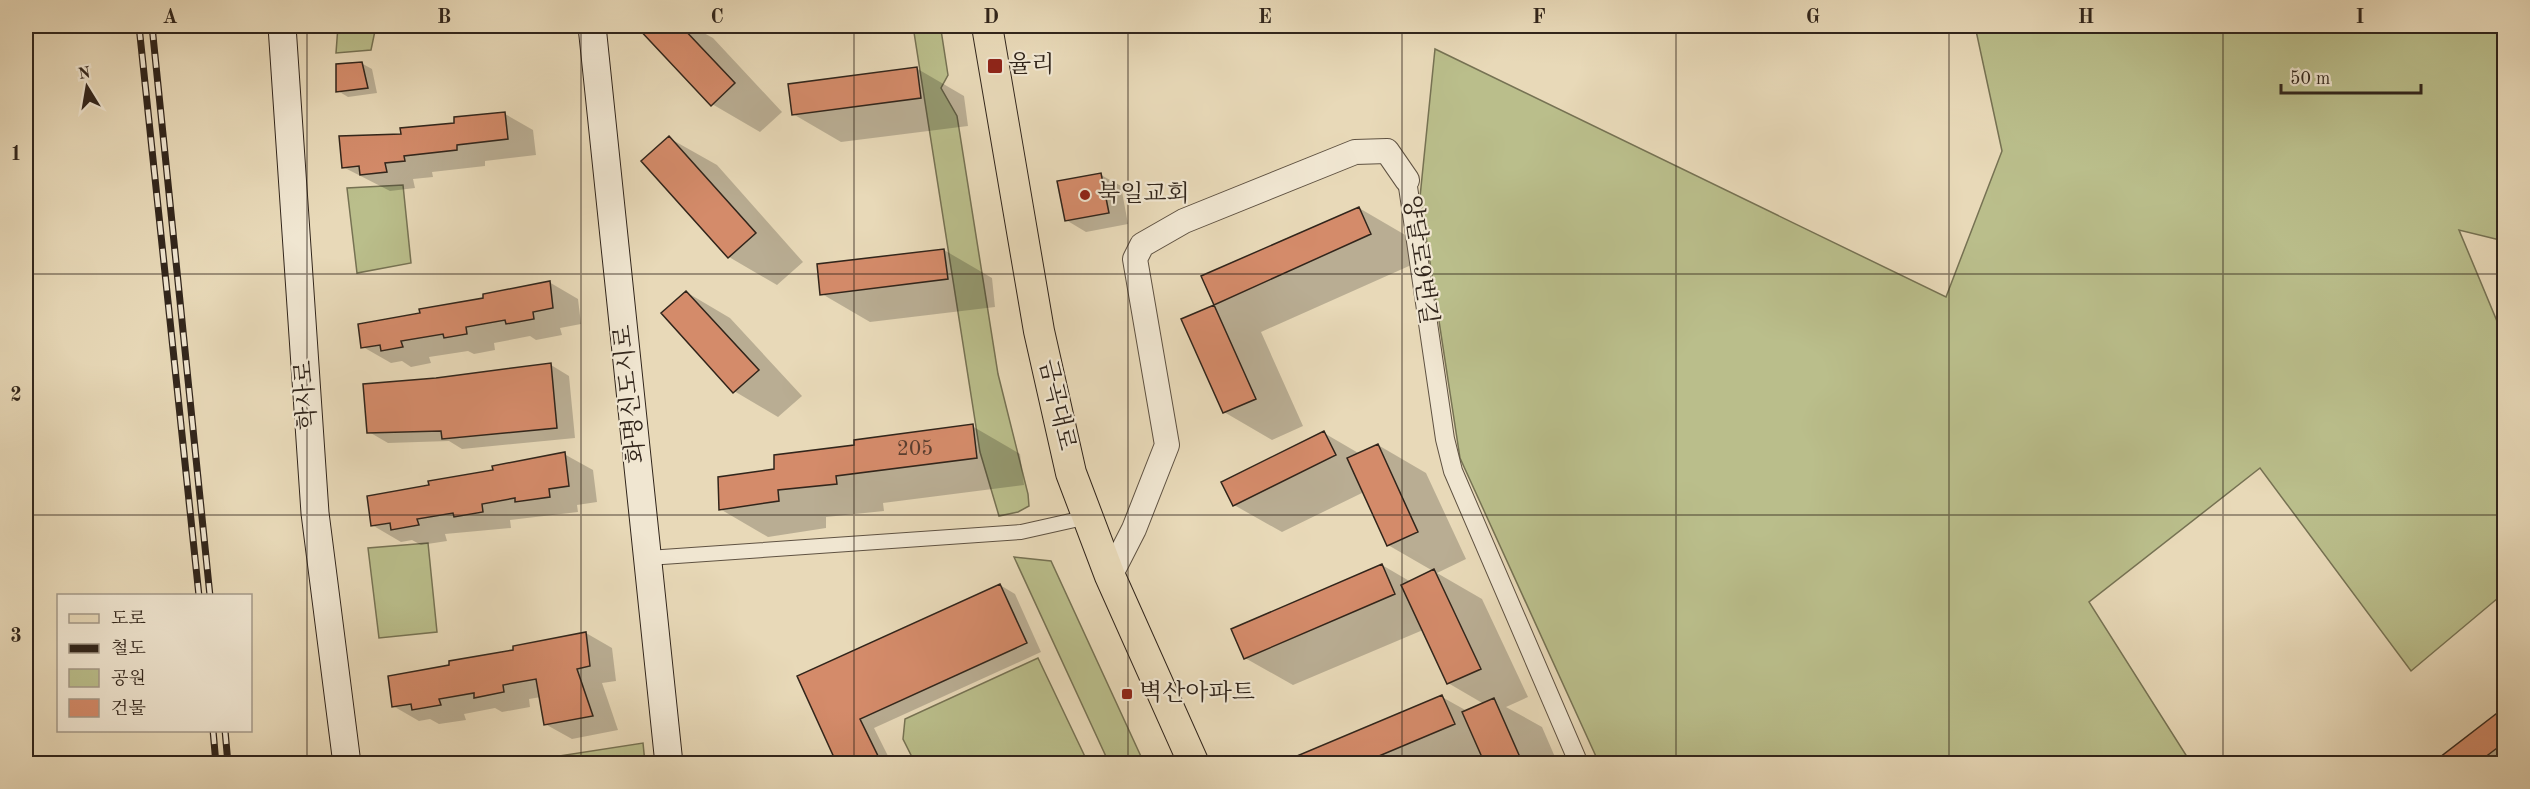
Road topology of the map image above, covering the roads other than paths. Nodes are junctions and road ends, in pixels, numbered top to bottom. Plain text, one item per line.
1 (282, 26) edge
2 (592, 26) edge
3 (987, 26) edge
4 (1407, 180) joint
5 (1093, 529) junction
6 (1134, 529) junction
7 (648, 558) junction
8 (1110, 576) junction
9 (346, 764) edge
10 (669, 764) edge
11 (1194, 764) edge
12 (1579, 764) edge

1 - 9 main road, 학사로
2 - 7 main road, 화명신도시로
3 - 5 main road, 금곡대로
4 - 6 street, 양달로9번길
4 - 12 street, 양달로9번길
5 - 6 street
5 - 7 street
5 - 8 main road, 금곡대로
6 - 8 street, 양달로9번길
7 - 10 main road, 화명신도시로
8 - 11 main road, 금곡대로

